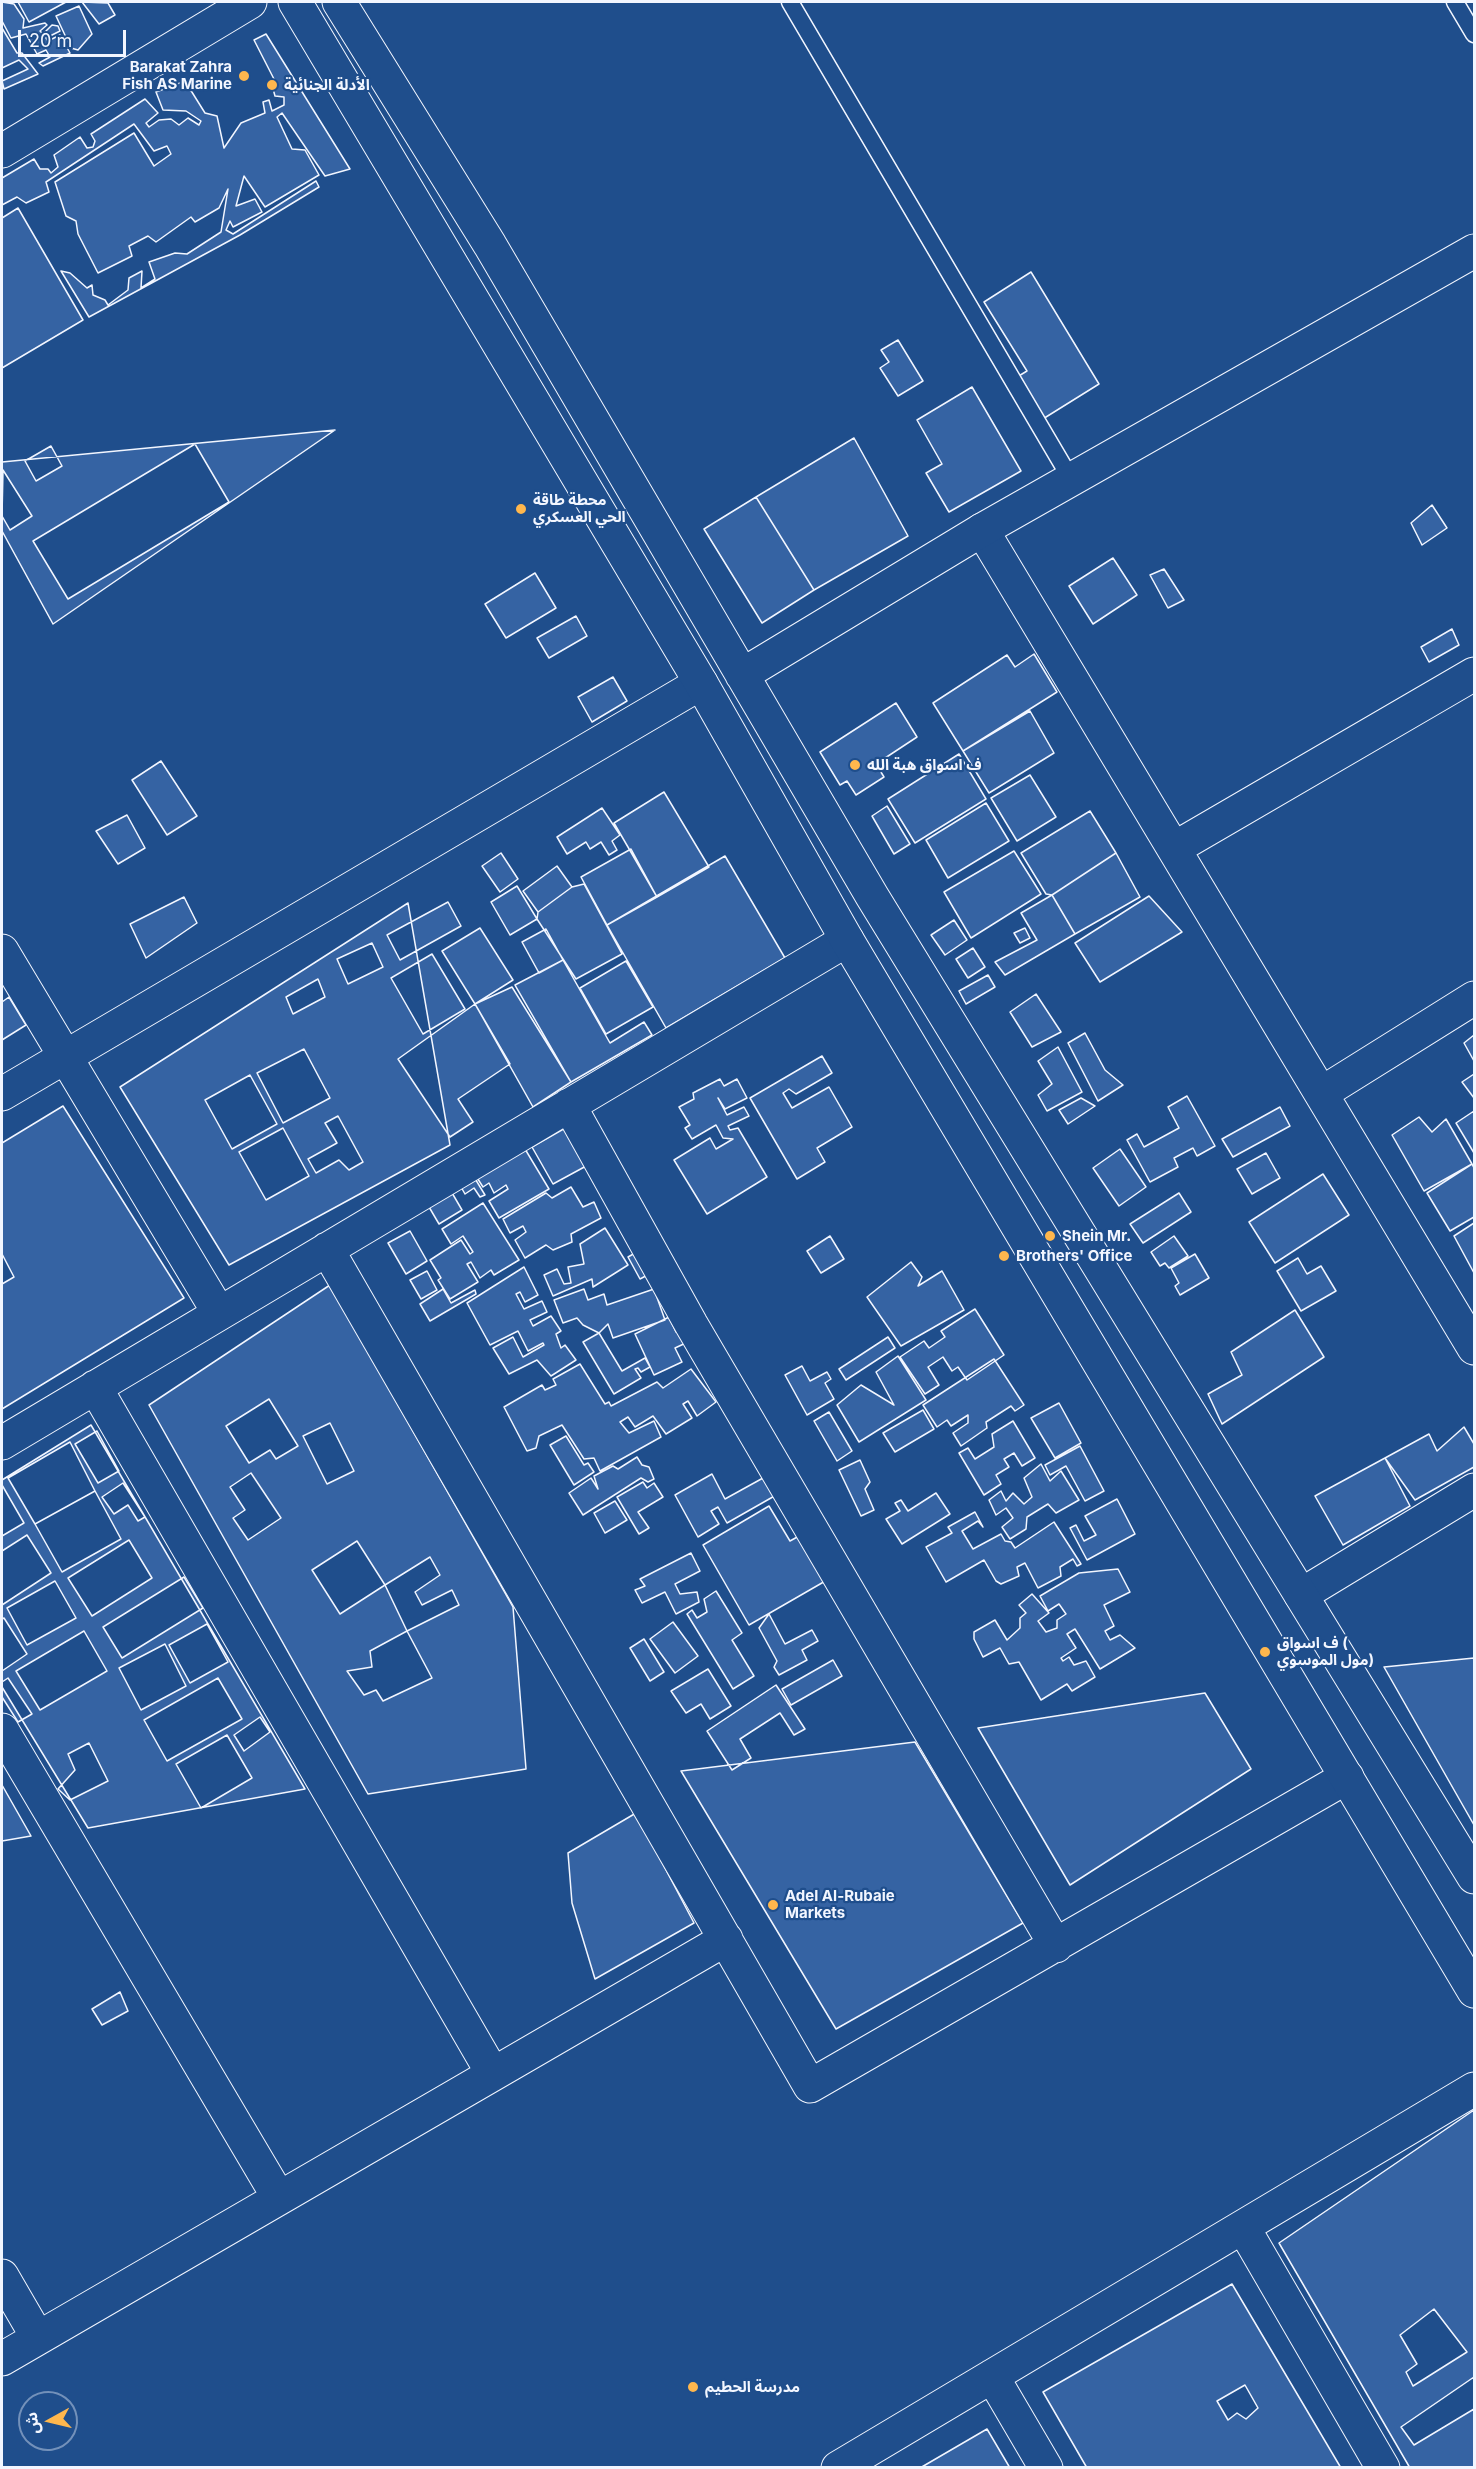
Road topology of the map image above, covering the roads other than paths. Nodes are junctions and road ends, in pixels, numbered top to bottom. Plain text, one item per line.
1 (250, 2) edge
2 (295, 2) edge
3 (339, 2) edge
4 (790, 2) edge
5 (1455, 2) edge
6 (1474, 34) edge
7 (2, 150) edge
8 (1474, 251) edge
9 (1071, 479) junction
10 (982, 530) junction
11 (1474, 674) edge
12 (742, 675) junction
13 (701, 683) junction
14 (1175, 848) junction
15 (848, 939) junction
16 (2, 951) edge
17 (1474, 998) edge
18 (64, 1056) junction
19 (1322, 1093) junction
20 (2, 1094) edge
21 (569, 1105) junction
22 (327, 1249) junction
23 (219, 1313) junction
24 (1470, 1331) edge
25 (95, 1387) junction
26 (1191, 1415) junction
27 (1146, 1441) junction
28 (2, 1443) edge
29 (1474, 1490) edge
30 (1239, 1495) junction
31 (1192, 1519) junction
32 (1301, 1595) junction
33 (2, 1730) edge
34 (1347, 1777) junction
35 (1474, 1877) edge
36 (726, 1939) junction
37 (1056, 1946) junction
38 (1474, 1991) edge
39 (493, 2074) junction
40 (1474, 2089) edge
41 (279, 2198) junction
42 (1243, 2227) junction
43 (2, 2276) edge
44 (38, 2338) junction
45 (2, 2359) edge
46 (992, 2376) junction
47 (838, 2468) edge
48 (1046, 2468) edge
49 (1383, 2468) edge

1 - 7 street
2 - 13 street
3 - 12 street
4 - 9 lane
5 - 6 lane
8 - 9 street
9 - 10 street
10 - 12 street
10 - 14 street
11 - 14 street
12 - 26 street
13 - 15 street
13 - 18 street
14 - 19 street
15 - 21 street
15 - 27 street
16 - 18 street
17 - 19 street
18 - 20 street
18 - 23 street
19 - 24 street
21 - 22 street
21 - 37 street
22 - 23 street
22 - 36 street
23 - 25 street
25 - 28 street
25 - 39 street
26 - 27 street
26 - 30 street
27 - 31 street
29 - 32 street
30 - 31 street
30 - 32 street
31 - 34 street
32 - 35 street
33 - 41 street
34 - 37 street
34 - 38 street
36 - 37 street
36 - 39 street
39 - 41 street
40 - 42 street
41 - 44 street
42 - 46 street
42 - 49 street
43 - 44 street
44 - 45 street
46 - 47 street
46 - 48 street

